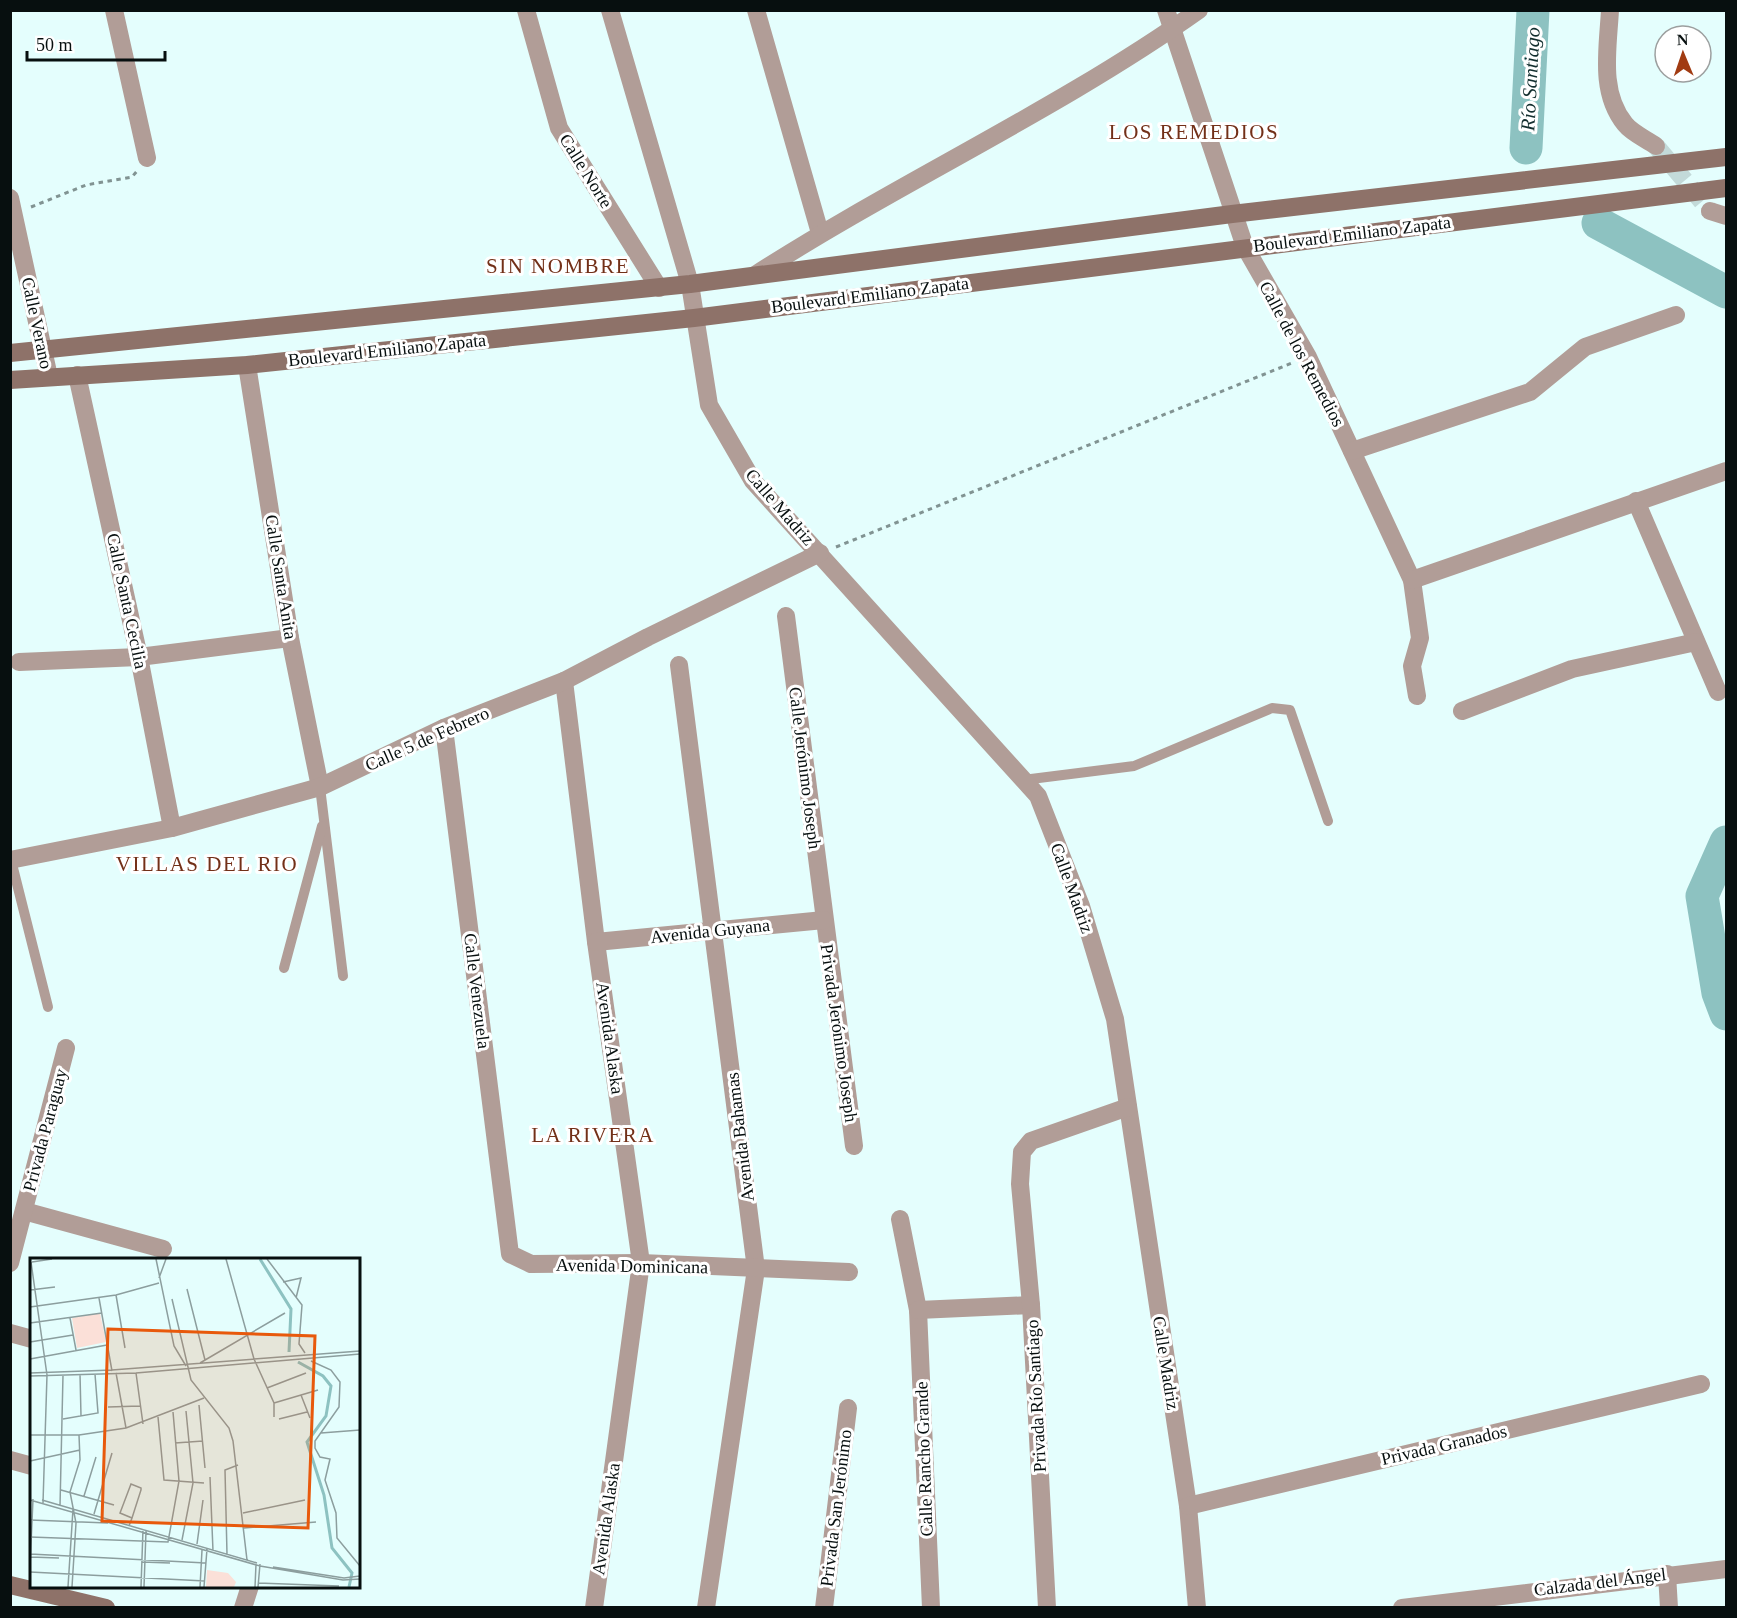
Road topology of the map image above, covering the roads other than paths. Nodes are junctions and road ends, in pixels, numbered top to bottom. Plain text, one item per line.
1 (114, 10) edge
2 (526, 10) edge
3 (610, 10) edge
4 (756, 10) edge
5 (1166, 10) edge
6 (1199, 10) edge
7 (1610, 10) edge
8 (1172, 30) junction
9 (1656, 146) tunnel mouth
10 (1726, 157) edge
11 (147, 158) road end
12 (1726, 188) edge
13 (12, 206) edge
14 (1232, 214) junction
15 (820, 233) junction
16 (1245, 247) junction
17 (755, 275) junction
18 (690, 284) junction
19 (659, 288) junction
20 (1676, 315) dead end
21 (694, 318) junction
22 (44, 351) junction
23 (10, 353) edge
24 (248, 365) junction
25 (77, 375) junction
26 (49, 378) junction
27 (10, 380) edge
28 (1352, 452) junction
29 (1726, 471) edge
30 (1636, 501) junction
31 (820, 553) junction
32 (1412, 580) junction
33 (786, 616) dead end
34 (291, 638) junction
35 (1696, 642) junction
36 (139, 657) junction
37 (19, 662) dead end
38 (679, 665) dead end
39 (564, 681) junction
40 (1718, 692) dead end
41 (1417, 696) dead end
42 (1462, 711) dead end
43 (444, 728) junction
44 (1023, 780) junction
45 (320, 787) junction
46 (324, 819) junction
47 (1328, 821) dead end
48 (172, 828) junction
49 (11, 860) edge
50 (824, 920) junction
51 (715, 931) junction
52 (596, 942) junction
53 (284, 968) dead end
54 (343, 976) dead end
55 (48, 1007) dead end
56 (66, 1048) dead end
57 (1128, 1107) junction
58 (854, 1146) dead end
59 (24, 1211) junction
60 (900, 1219) dead end
61 (163, 1249) dead end
62 (510, 1254) joint
63 (10, 1263) edge
64 (641, 1263) junction
65 (756, 1269) junction
66 (849, 1272) dead end
67 (1031, 1305) junction
68 (918, 1310) junction
69 (10, 1333) edge
70 (30, 1338) edge
71 (1701, 1384) dead end
72 (848, 1408) dead end
73 (10, 1460) edge
74 (30, 1465) edge
75 (1188, 1506) junction
76 (1726, 1569) edge
77 (1667, 1574) junction
78 (10, 1585) edge
79 (250, 1588) edge
80 (1435, 1605) edge
81 (106, 1608) edge
82 (243, 1608) edge
83 (594, 1608) edge
84 (706, 1608) edge
85 (824, 1608) edge
86 (931, 1608) edge
87 (1047, 1608) edge
88 (1197, 1608) edge
89 (1402, 1608) edge
90 (1669, 1608) edge

1 - 11 street
2 - 19 street, Calle Norte
3 - 18 street, Calle Madriz
4 - 15 street
5 - 8 street, Calle de los Remedios
6 - 8 street, Boulevard Emiliano Zapata
7 - 9 street
8 - 14 street, Calle de los Remedios
8 - 15 street, Boulevard Emiliano Zapata
10 - 14 street, Boulevard Emiliano Zapata
12 - 16 street, Boulevard Emiliano Zapata
13 - 22 street, Calle Verano
14 - 16 street, Calle de los Remedios
14 - 17 street, Boulevard Emiliano Zapata
15 - 17 street, Boulevard Emiliano Zapata
16 - 21 street, Boulevard Emiliano Zapata
16 - 28 street, Calle de los Remedios
17 - 18 street, Boulevard Emiliano Zapata
18 - 19 street, Boulevard Emiliano Zapata
18 - 21 street, Calle Madriz
19 - 22 street, Boulevard Emiliano Zapata
20 - 28 street
21 - 24 street, Boulevard Emiliano Zapata
21 - 31 street, Calle Madriz
22 - 23 street, Boulevard Emiliano Zapata
22 - 26 street, Calle Verano
24 - 25 street, Boulevard Emiliano Zapata
24 - 34 street, Calle Santa Anita
25 - 26 street, Boulevard Emiliano Zapata
25 - 36 street, Calle Santa Cecilia
26 - 27 street, Boulevard Emiliano Zapata
28 - 32 street, Calle de los Remedios
29 - 30 street
30 - 32 street
30 - 35 street
31 - 39 street, Calle 5 de Febrero
31 - 44 street, Calle Madriz
32 - 41 street, Calle de los Remedios
33 - 50 street, Calle Jerónimo Joseph
34 - 36 street
34 - 45 street, Calle Santa Anita
35 - 40 street
35 - 42 street
36 - 37 street
36 - 48 street, Calle Santa Cecilia
38 - 51 street, Avenida Bahamas
39 - 43 street, Calle 5 de Febrero
39 - 52 street, Avenida Alaska
43 - 45 street, Calle 5 de Febrero
43 - 62 street, Calle Venezuela
44 - 47 lane
44 - 57 street, Calle Madriz
45 - 46 lane
45 - 48 street, Calle 5 de Febrero
46 - 53 lane
46 - 54 lane
48 - 49 street, Calle 5 de Febrero
49 - 55 lane
50 - 51 street, Avenida Guyana
50 - 58 street, Privada Jerónimo Joseph
51 - 52 street, Avenida Guyana
51 - 65 street, Avenida Bahamas
52 - 64 street, Avenida Alaska
56 - 59 street, Privada Paraguay
57 - 67 street, Privada Río Santiago
57 - 75 street, Calle Madriz
59 - 61 street
59 - 63 street, Privada Paraguay
60 - 68 street, Calle Rancho Grande
62 - 64 street, Avenida Dominicana
64 - 65 street, Avenida Dominicana
64 - 83 street, Avenida Alaska
65 - 66 street, Avenida Dominicana
65 - 84 street, Avenida Bahamas
67 - 68 street
67 - 87 street, Privada Río Santiago
68 - 86 street, Calle Rancho Grande
69 - 70 street
71 - 75 street, Privada Granados
72 - 85 street, Privada San Jerónimo
73 - 74 street
75 - 88 street, Calle Madriz
76 - 77 street, Calzada del Ángel
77 - 80 street, Calzada del Ángel
77 - 90 street
78 - 81 street
79 - 82 street
80 - 89 street, Calzada del Ángel

